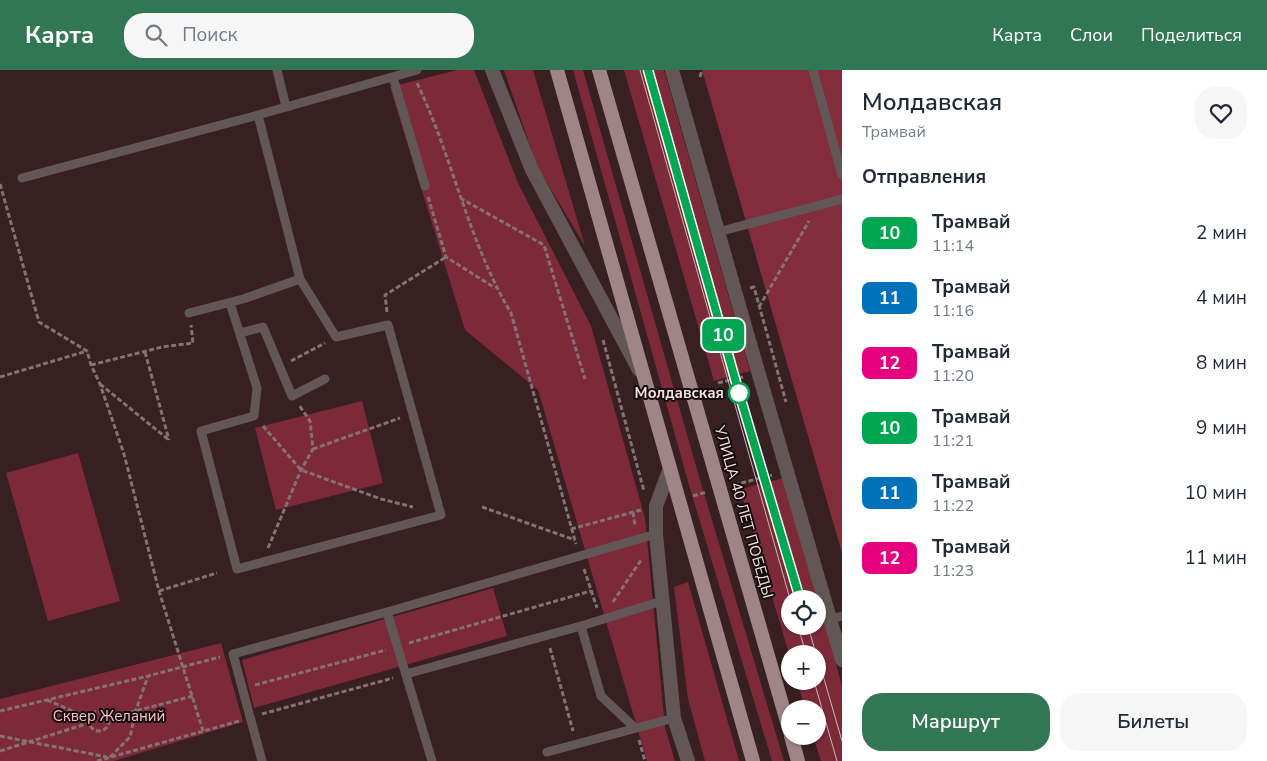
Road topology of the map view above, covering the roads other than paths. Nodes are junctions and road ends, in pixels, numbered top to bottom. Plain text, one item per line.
1 (276, 70) edge
2 (492, 70) edge
3 (557, 70) edge
4 (599, 70) edge
5 (672, 70) edge
6 (813, 70) edge
7 (415, 71) edge
8 (393, 77) junction
9 (286, 107) junction
10 (258, 115) junction
11 (842, 174) edge
12 (22, 178) dead end
13 (425, 186) road end
14 (842, 199) edge
15 (718, 232) junction
16 (300, 279) junction
17 (230, 303) junction
18 (189, 313) road end
19 (240, 333) junction
20 (325, 379) dead end
21 (647, 386) junction
22 (670, 468) junction
23 (656, 534) junction
24 (662, 602) junction
25 (387, 612) junction
26 (836, 618) edge
27 (581, 626) junction
28 (842, 660) edge
29 (406, 674) junction
30 (781, 701) edge
31 (674, 718) junction
32 (635, 728) junction
33 (794, 745) edge
34 (547, 752) dead end
35 (429, 759) edge
36 (262, 761) edge
37 (688, 761) edge
38 (753, 761) edge
39 (798, 761) edge

1 - 9 lane
2 - 21 street
3 - 21 main road
4 - 30 main road, УЛИЦА 40 ЛЕТ ПОБЕДЫ
5 - 15 street
6 - 11 lane
7 - 8 lane
8 - 9 lane
8 - 13 lane
9 - 10 lane
10 - 12 lane
10 - 16 lane
14 - 15 lane
15 - 26 street
16 - 17 lane
16 - 19 lane
17 - 18 lane
17 - 19 lane
19 - 20 lane
21 - 22 main road
22 - 23 street
22 - 38 main road
23 - 24 street
23 - 25 lane
24 - 27 lane
24 - 31 street
25 - 29 lane
25 - 36 lane
26 - 28 street
27 - 29 lane
27 - 32 lane
29 - 35 lane
31 - 32 lane
31 - 37 street
32 - 34 lane
33 - 39 main road

